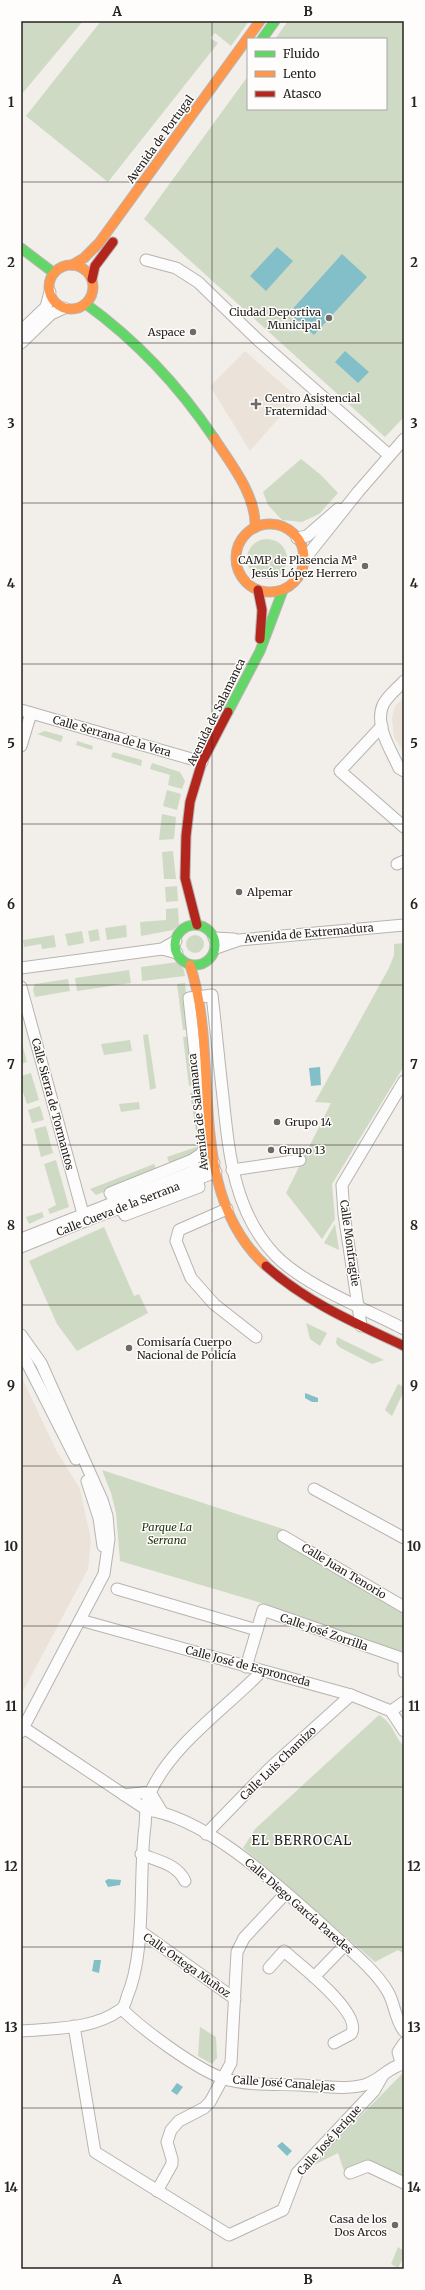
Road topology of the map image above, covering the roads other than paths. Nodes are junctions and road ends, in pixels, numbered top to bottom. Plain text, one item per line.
1 (260, 21) edge
2 (275, 21) edge
3 (248, 38) edge
4 (263, 38) edge
5 (247, 39) edge
6 (117, 236) dead end
7 (21, 248) edge
8 (146, 260) dead end
9 (72, 265) junction
10 (54, 273) junction
11 (92, 279) junction
12 (50, 292) junction
13 (88, 300) junction
14 (64, 308) junction
15 (21, 331) edge
16 (21, 342) edge
17 (404, 439) edge
18 (389, 455) junction
19 (244, 488) junction
20 (358, 492) junction
21 (272, 525) junction
22 (255, 528) junction
23 (297, 538) junction
24 (303, 561) junction
25 (258, 590) junction
26 (283, 590) junction
27 (260, 651) junction
28 (404, 681) edge
29 (26, 711) edge
30 (382, 726) junction
31 (21, 746) edge
32 (202, 762) junction
33 (404, 771) edge
34 (404, 827) edge
35 (185, 878) junction
36 (198, 925) junction
37 (404, 925) edge
38 (186, 927) junction
39 (176, 941) junction
40 (215, 943) junction
41 (162, 948) junction
42 (177, 953) junction
43 (202, 964) junction
44 (190, 965) junction
45 (21, 968) edge
46 (21, 987) edge
47 (199, 996) junction
48 (404, 1081) edge
49 (300, 1160) dead end
50 (215, 1167) junction
51 (194, 1169) junction
52 (232, 1170) junction
53 (118, 1205) junction
54 (227, 1209) junction
55 (84, 1217) junction
56 (21, 1239) edge
57 (21, 1247) edge
58 (358, 1306) junction
59 (361, 1326) junction
60 (404, 1329) edge
61 (21, 1334) edge
62 (256, 1338) dead end
63 (404, 1346) edge
64 (21, 1351) edge
65 (314, 1489) dead end
66 (283, 1536) dead end
67 (404, 1538) edge
68 (117, 1589) dead end
69 (404, 1607) edge
70 (80, 1620) junction
71 (257, 1630) junction
72 (404, 1659) edge
73 (404, 1664) edge
74 (246, 1667) junction
75 (262, 1672) junction
76 (404, 1672) edge
77 (351, 1695) junction
78 (404, 1702) edge
79 (391, 1711) junction
80 (22, 1726) edge
81 (404, 1731) edge
82 (150, 1792) junction
83 (124, 1795) junction
84 (147, 1810) junction
85 (162, 1812) junction
86 (206, 1834) junction
87 (141, 1854) junction
88 (185, 1881) dead end
89 (286, 1893) junction
90 (140, 1931) junction
91 (344, 1945) junction
92 (269, 1968) dead end
93 (314, 1977) junction
94 (235, 1999) junction
95 (122, 2009) junction
96 (74, 2026) junction
97 (404, 2031) edge
98 (21, 2032) edge
99 (334, 2043) dead end
100 (404, 2043) edge
101 (402, 2060) edge
102 (387, 2072) junction
103 (223, 2078) junction
104 (354, 2087) junction
105 (362, 2104) junction
106 (350, 2173) dead end
107 (404, 2183) edge
108 (157, 2191) junction

1 - 3 main road, Avenida de Portugal
2 - 4 main road
5 - 9 main road, Avenida de Portugal
6 - 11 main road
7 - 10 main road
8 - 18 street
9 - 10 main road
9 - 11 main road
10 - 12 main road
11 - 13 main road
12 - 14 main road
12 - 15 street
13 - 14 main road
13 - 19 main road
14 - 16 street
17 - 18 street
18 - 20 street
19 - 21 main road
19 - 22 main road
20 - 23 street
20 - 24 street
21 - 22 main road
21 - 23 main road
22 - 25 main road
23 - 24 main road
24 - 26 main road
25 - 26 main road
25 - 27 main road, Avenida de Salamanca
26 - 27 main road, Avenida de Salamanca
27 - 32 main road, Avenida de Salamanca
28 - 30 street
29 - 31 street
29 - 32 street, Calle Serrana de la Vera
30 - 33 street
30 - 34 street
32 - 35 main road, Avenida de Salamanca
35 - 36 main road, Avenida de Salamanca
35 - 38 main road
36 - 38 main road
36 - 40 main road
37 - 40 street, Avenida de Extremadura
38 - 39 main road
39 - 41 street
39 - 42 main road
40 - 43 main road
41 - 42 street
41 - 45 street
42 - 44 main road
43 - 44 main road
43 - 47 main road, Avenida de Salamanca
44 - 47 main road, Avenida de Salamanca
46 - 55 street, Calle Sierra de Tormantos
47 - 50 main road, Avenida de Salamanca
47 - 51 street
47 - 52 street
48 - 58 street, Calle Monfragüe
49 - 52 street
50 - 51 street
50 - 54 main road, Avenida de Salamanca
51 - 53 street
51 - 53 street
52 - 58 street
53 - 55 street, Calle Cueva de la Serrana
54 - 59 main road, Avenida de Salamanca
54 - 62 street
55 - 56 street
55 - 57 street, Calle Cueva de la Serrana
58 - 59 street, Calle Monfragüe
58 - 60 street
59 - 63 main road, Avenida de Salamanca
61 - 70 street
64 - 80 street
65 - 67 street
66 - 69 street, Calle Juan Tenorio
68 - 71 street
70 - 74 street, Calle José de Espronceda
70 - 80 street
71 - 72 street, Calle José Zorrilla
71 - 74 street, Calle José Zorrilla
73 - 76 street
74 - 75 street, Calle José de Espronceda
75 - 77 street, Calle José de Espronceda
75 - 82 street
77 - 79 street, Calle José de Espronceda
77 - 86 street, Calle Luis Chamizo
78 - 79 street
79 - 81 street
80 - 83 street
82 - 83 street
82 - 84 street
82 - 85 street
83 - 84 street
84 - 85 street
84 - 87 street
85 - 86 street, Calle Diego García Paredes
86 - 89 street, Calle Diego García Paredes
87 - 88 street
87 - 90 street
89 - 91 street, Calle Diego García Paredes
89 - 94 street
90 - 94 street, Calle Ortega Muñoz
90 - 95 street
91 - 93 street
91 - 97 street, Calle Diego García Paredes
92 - 93 street
93 - 99 street
94 - 103 street
95 - 96 street
95 - 103 street, Calle José Canalejas
96 - 98 street
96 - 108 street
100 - 101 street
101 - 102 street
102 - 104 street, Calle José Canalejas
102 - 105 street, Calle José Jerique
103 - 104 street, Calle José Canalejas
103 - 108 street
104 - 105 street
105 - 108 street, Calle José Jerique
106 - 107 street

